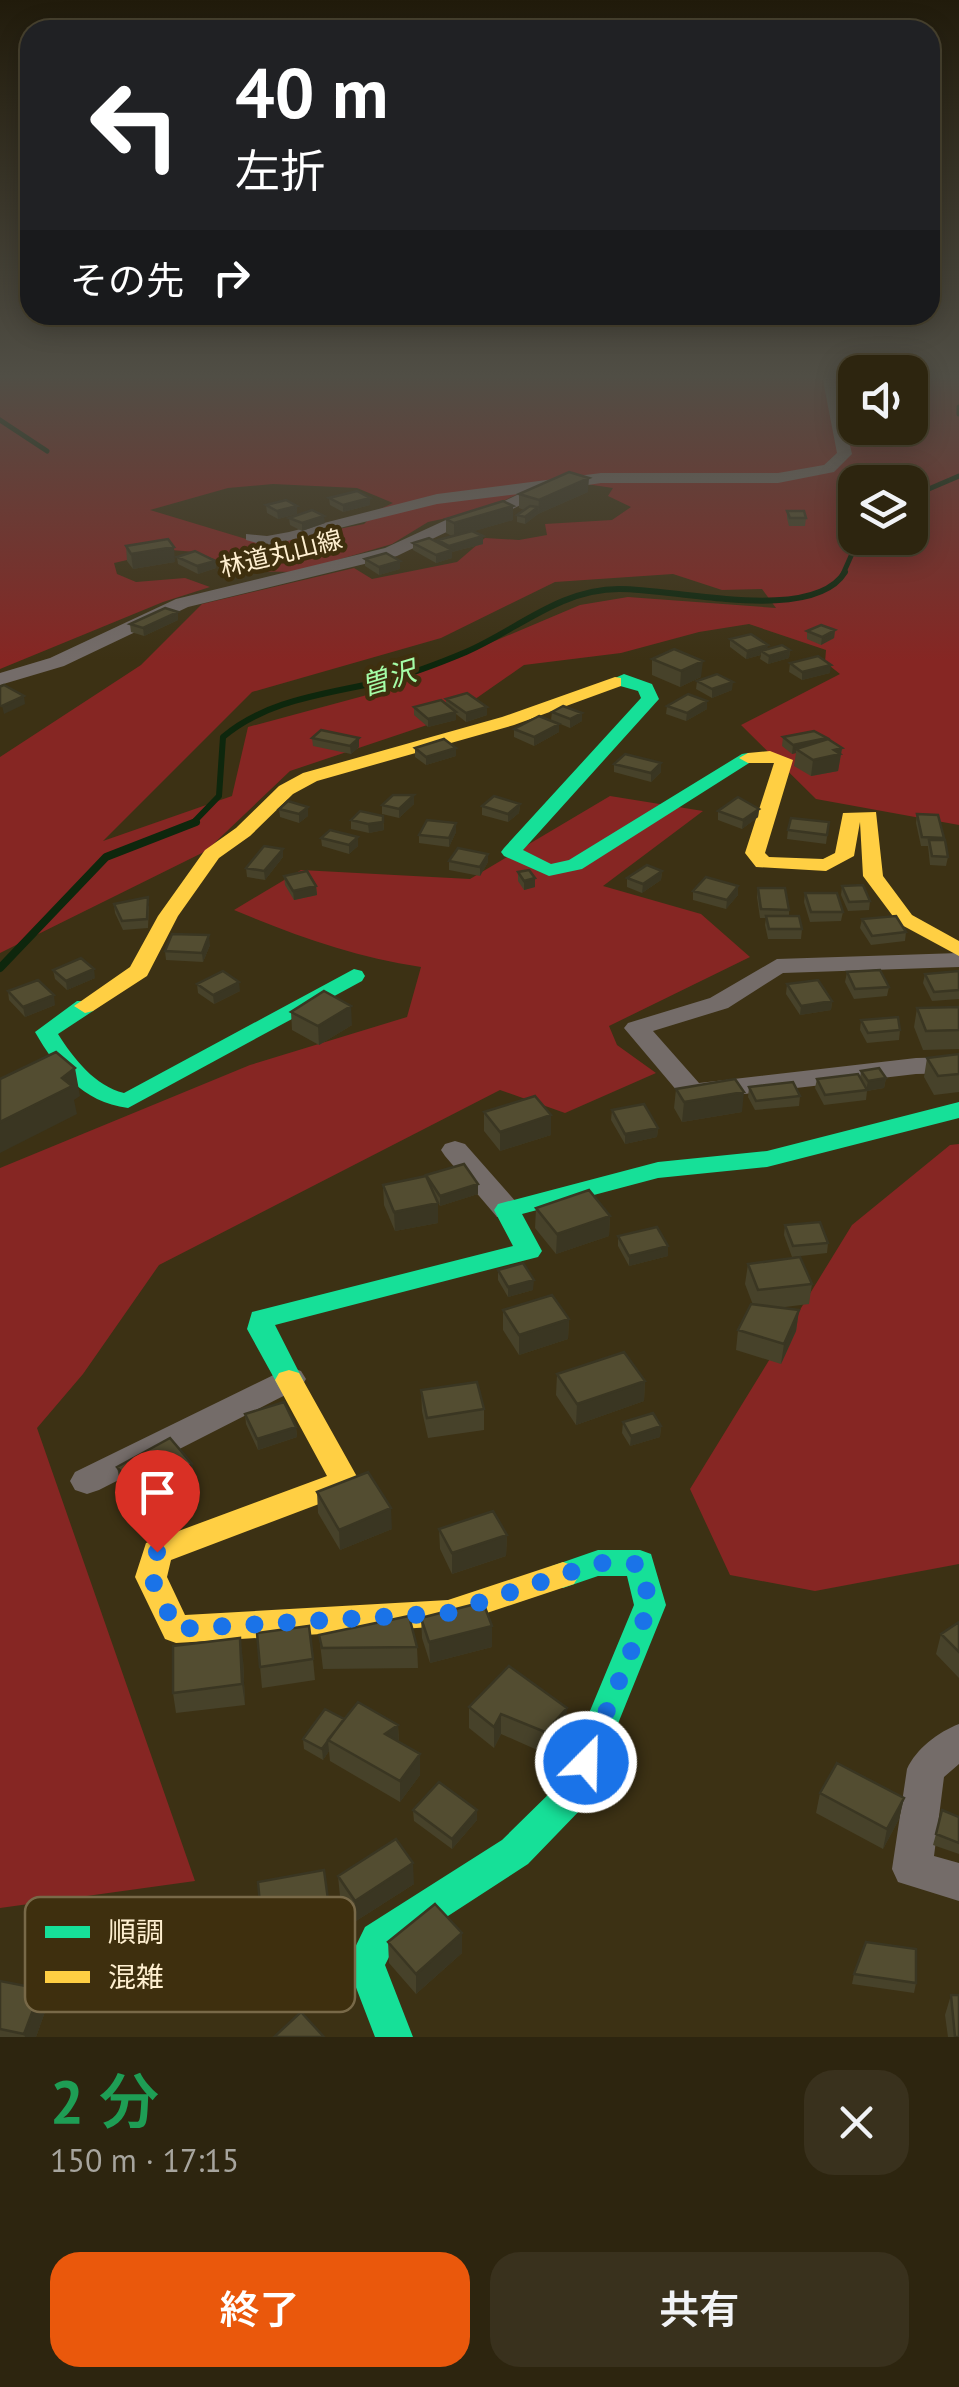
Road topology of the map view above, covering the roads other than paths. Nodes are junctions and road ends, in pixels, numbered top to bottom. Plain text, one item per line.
1 (822, 470) edge
2 (544, 488) junction
3 (252, 537) dead end
4 (0, 680) edge
5 (959, 950) edge
6 (959, 960) edge
7 (354, 976) dead end
8 (959, 1065) edge
9 (959, 1110) edge
10 (455, 1150) dead end
11 (507, 1210) junction
12 (290, 1379) junction
13 (87, 1481) dead end
14 (959, 1741) edge
15 (959, 1882) edge
16 (394, 2037) edge

1 - 2 street, 林道丸山線
2 - 3 street
2 - 4 street, 林道丸山線
5 - 7 street
6 - 8 street
9 - 11 street
10 - 11 street
11 - 12 street
12 - 13 street
12 - 16 street
14 - 15 street

